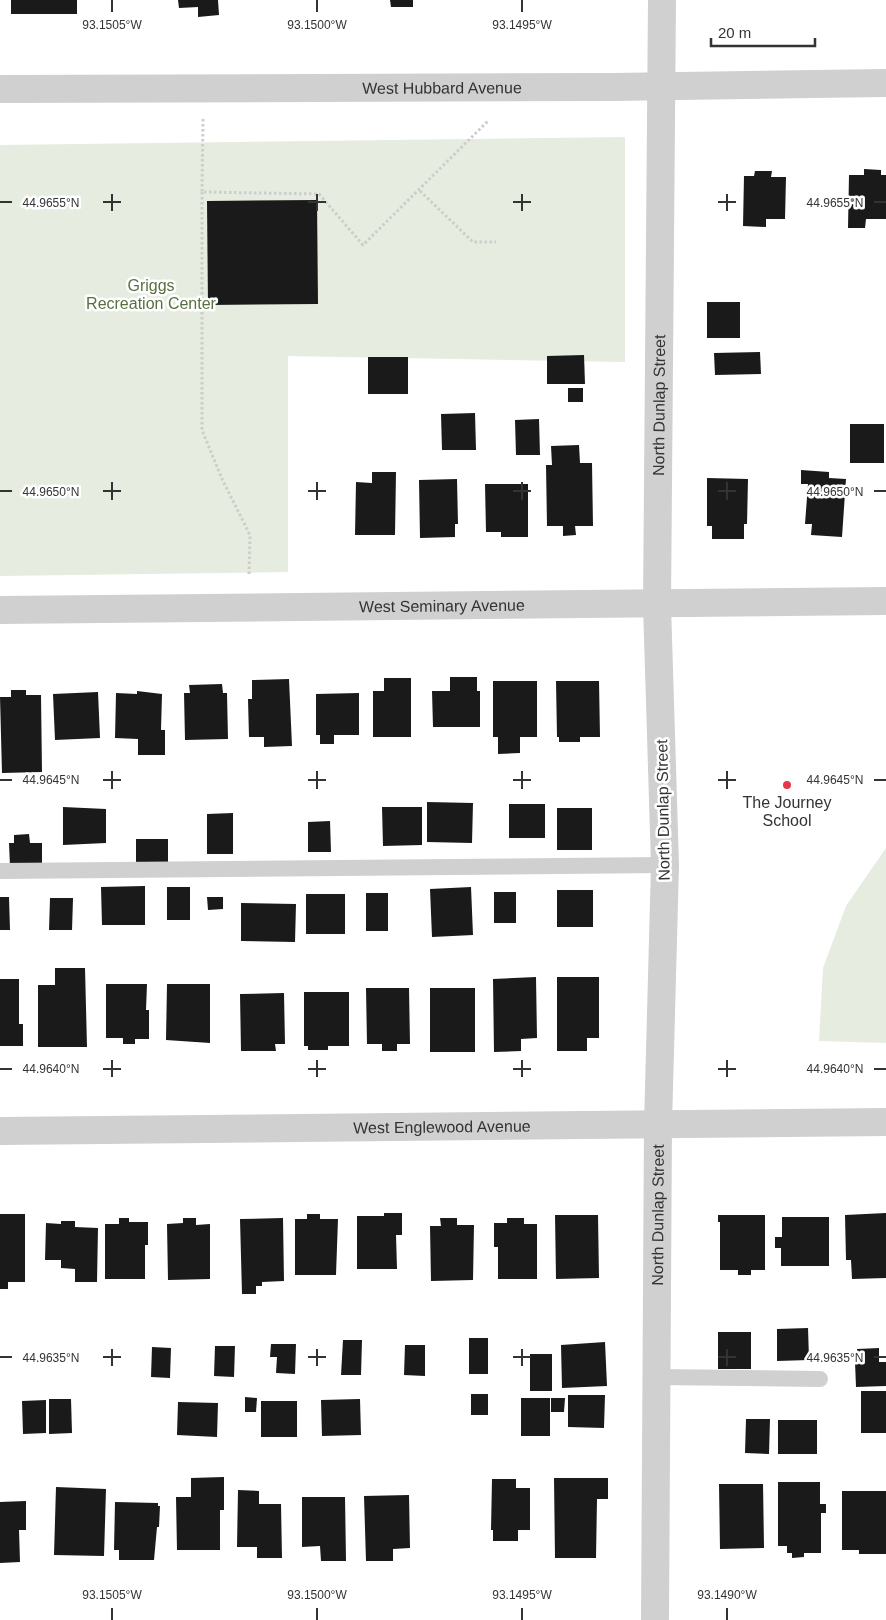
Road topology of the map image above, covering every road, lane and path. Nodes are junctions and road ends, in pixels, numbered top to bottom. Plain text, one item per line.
1 (662, 0) edge
2 (886, 83) edge
3 (660, 86) junction
4 (521, 87) junction
5 (203, 88) junction
6 (0, 89) edge
7 (202, 192) junction
8 (420, 192) junction
9 (496, 242) dead end
10 (886, 602) edge
11 (658, 605) junction
12 (250, 607) junction
13 (0, 610) edge
14 (665, 865) junction
15 (0, 871) edge
16 (886, 1122) edge
17 (658, 1125) junction
18 (0, 1131) edge
19 (658, 1377) junction
20 (820, 1379) dead end
21 (655, 1620) edge

1 - 3 street, North Dunlap Street
2 - 3 street, West Hubbard Avenue
3 - 4 street, West Hubbard Avenue
3 - 11 street, North Dunlap Street
4 - 5 street, West Hubbard Avenue
4 - 8 path
5 - 6 street, West Hubbard Avenue
5 - 7 path
7 - 8 path
7 - 12 path
8 - 9 path
10 - 11 street, West Seminary Avenue
11 - 12 street, West Seminary Avenue
11 - 14 street, North Dunlap Street
12 - 13 street, West Seminary Avenue
14 - 15 lane
14 - 17 street, North Dunlap Street
16 - 17 street, West Englewood Avenue
17 - 18 street, West Englewood Avenue
17 - 19 street, North Dunlap Street
19 - 20 lane
19 - 21 street, North Dunlap Street

